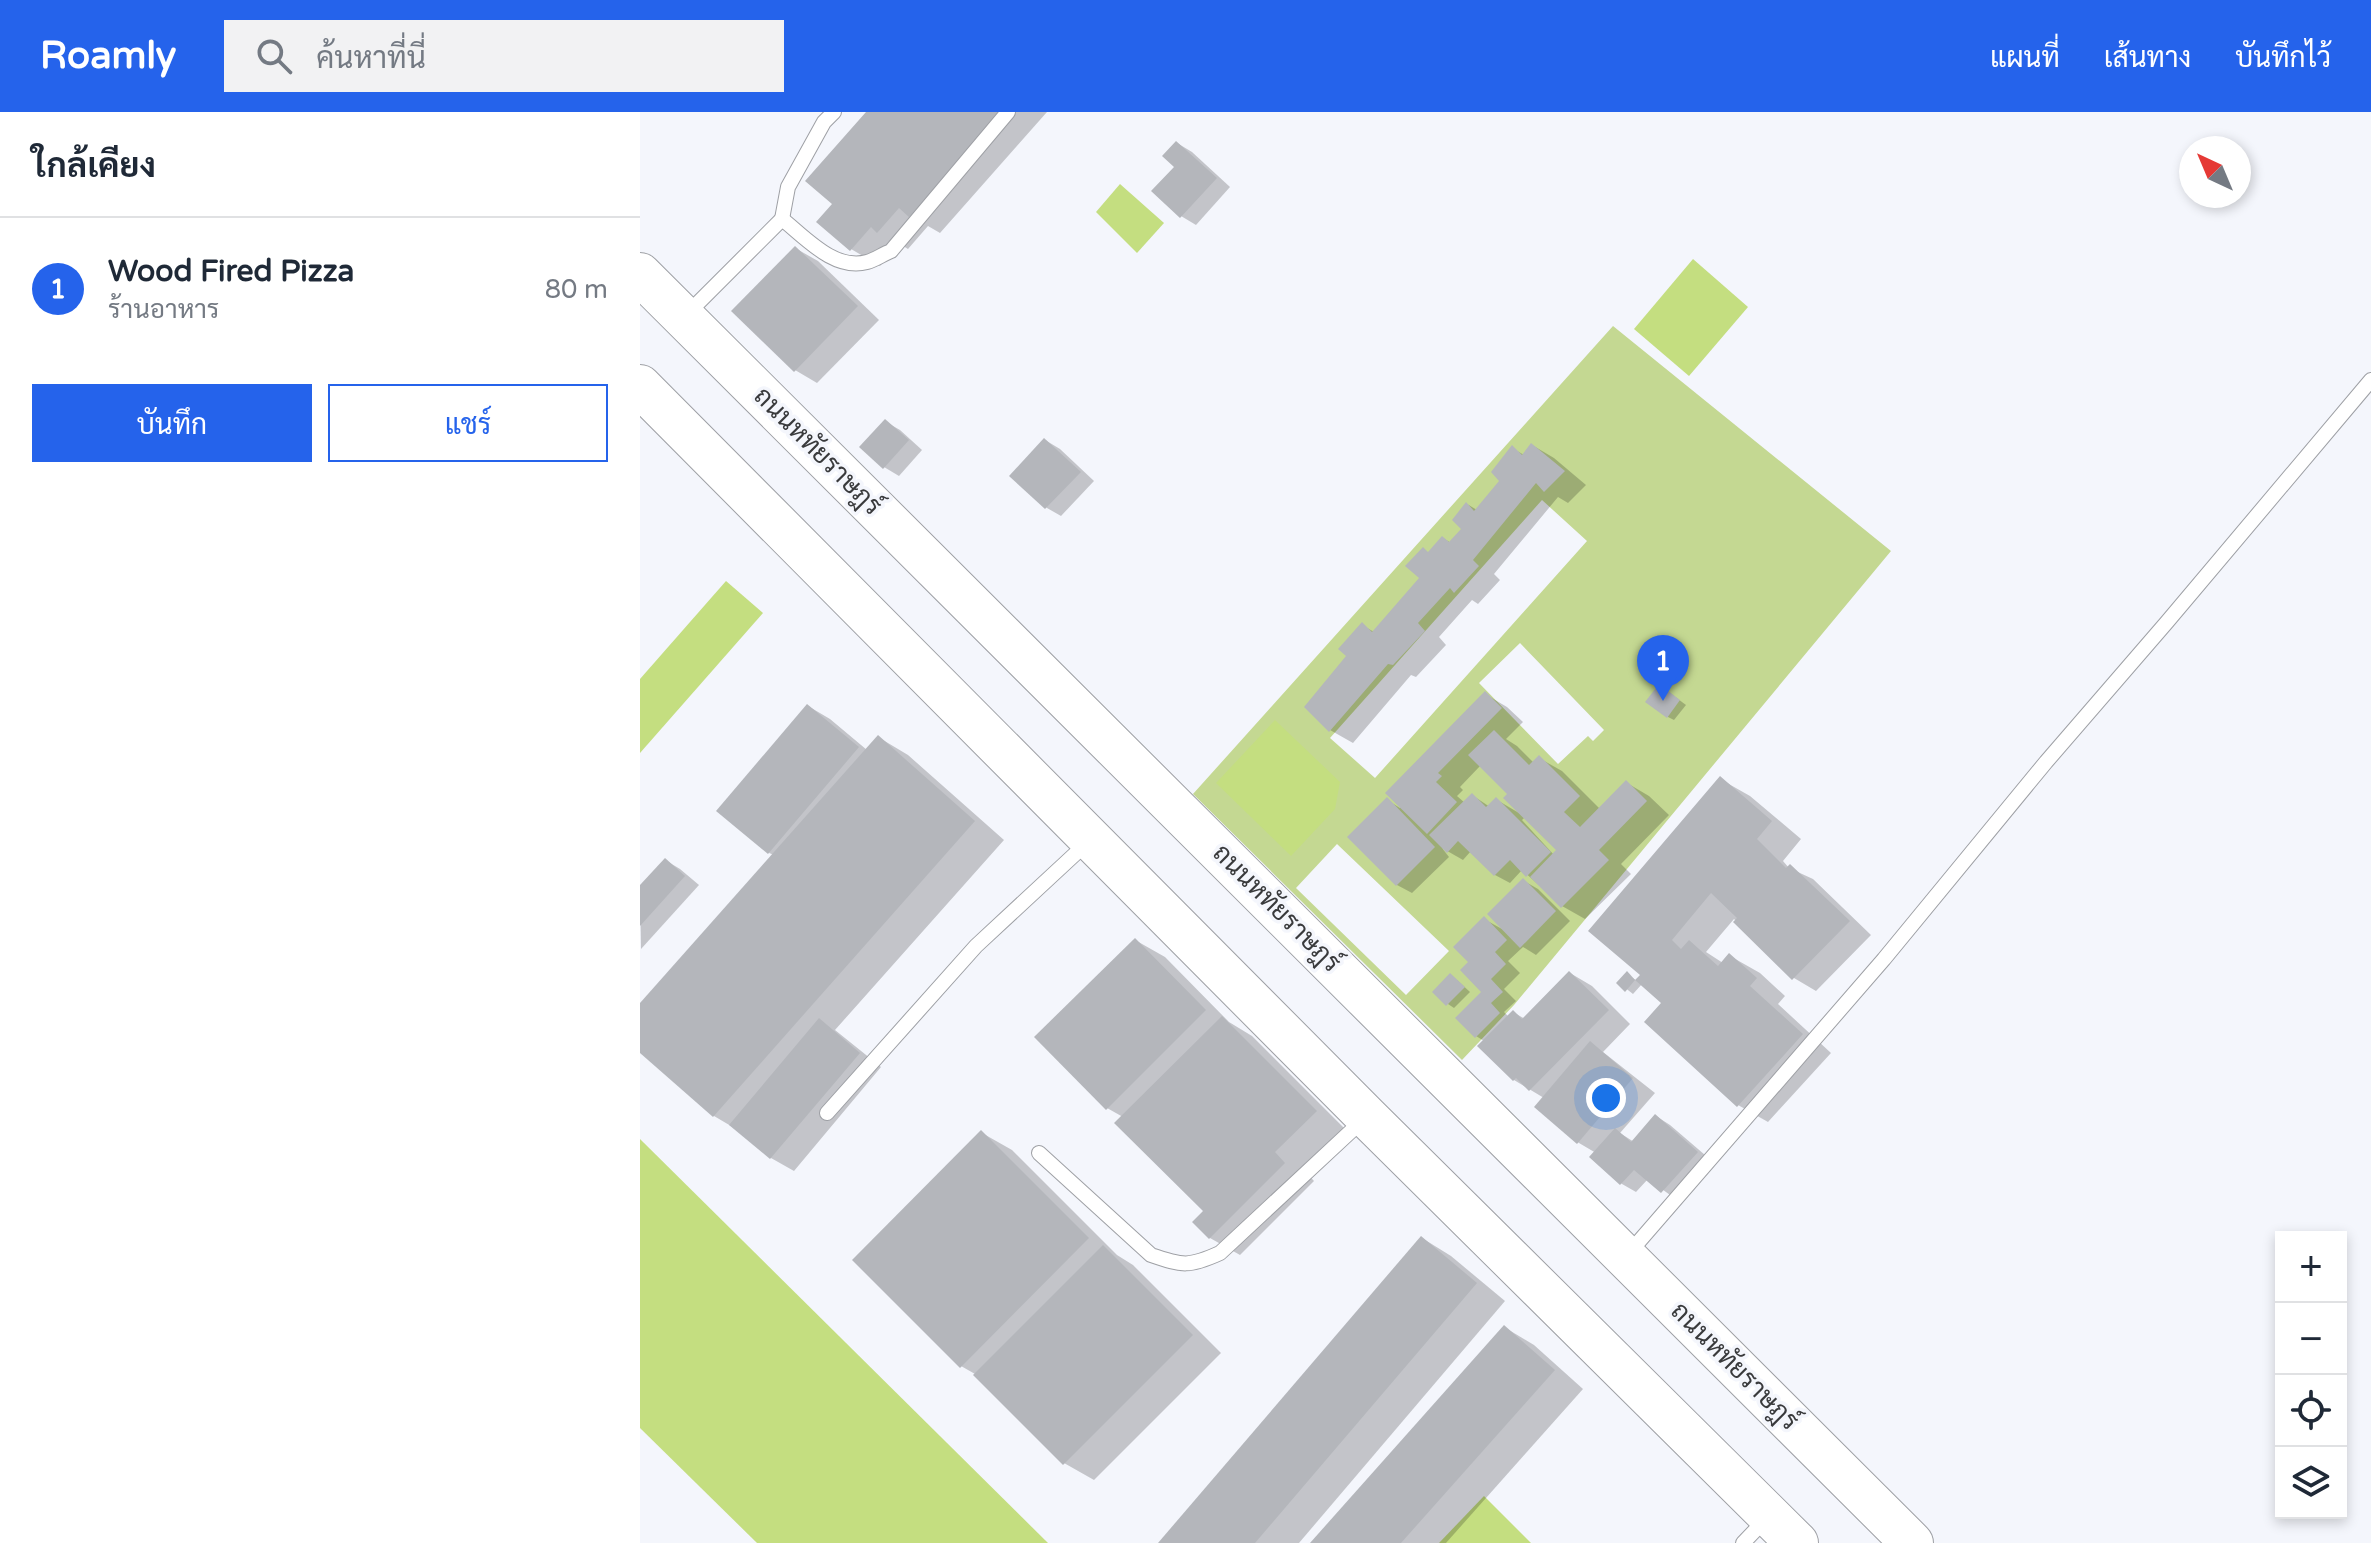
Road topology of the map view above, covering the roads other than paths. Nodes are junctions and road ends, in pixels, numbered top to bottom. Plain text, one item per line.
1 (834, 112) edge
2 (1008, 112) edge
3 (782, 219) junction
4 (640, 274) edge
5 (684, 317) junction
6 (2371, 380) edge
7 (640, 386) edge
8 (1090, 840) junction
9 (827, 1113) dead end
10 (1367, 1117) junction
11 (1039, 1153) dead end
12 (1626, 1256) junction
13 (1770, 1534) edge
14 (1912, 1543) edge

1 - 3 lane
2 - 3 lane
3 - 5 lane
4 - 5 main road, ถนนหทัยราษฎร์
5 - 12 main road, ถนนหทัยราษฎร์
6 - 12 lane
7 - 8 main road
8 - 9 lane
8 - 10 main road
10 - 11 lane
10 - 13 main road
12 - 14 main road, ถนนหทัยราษฎร์

